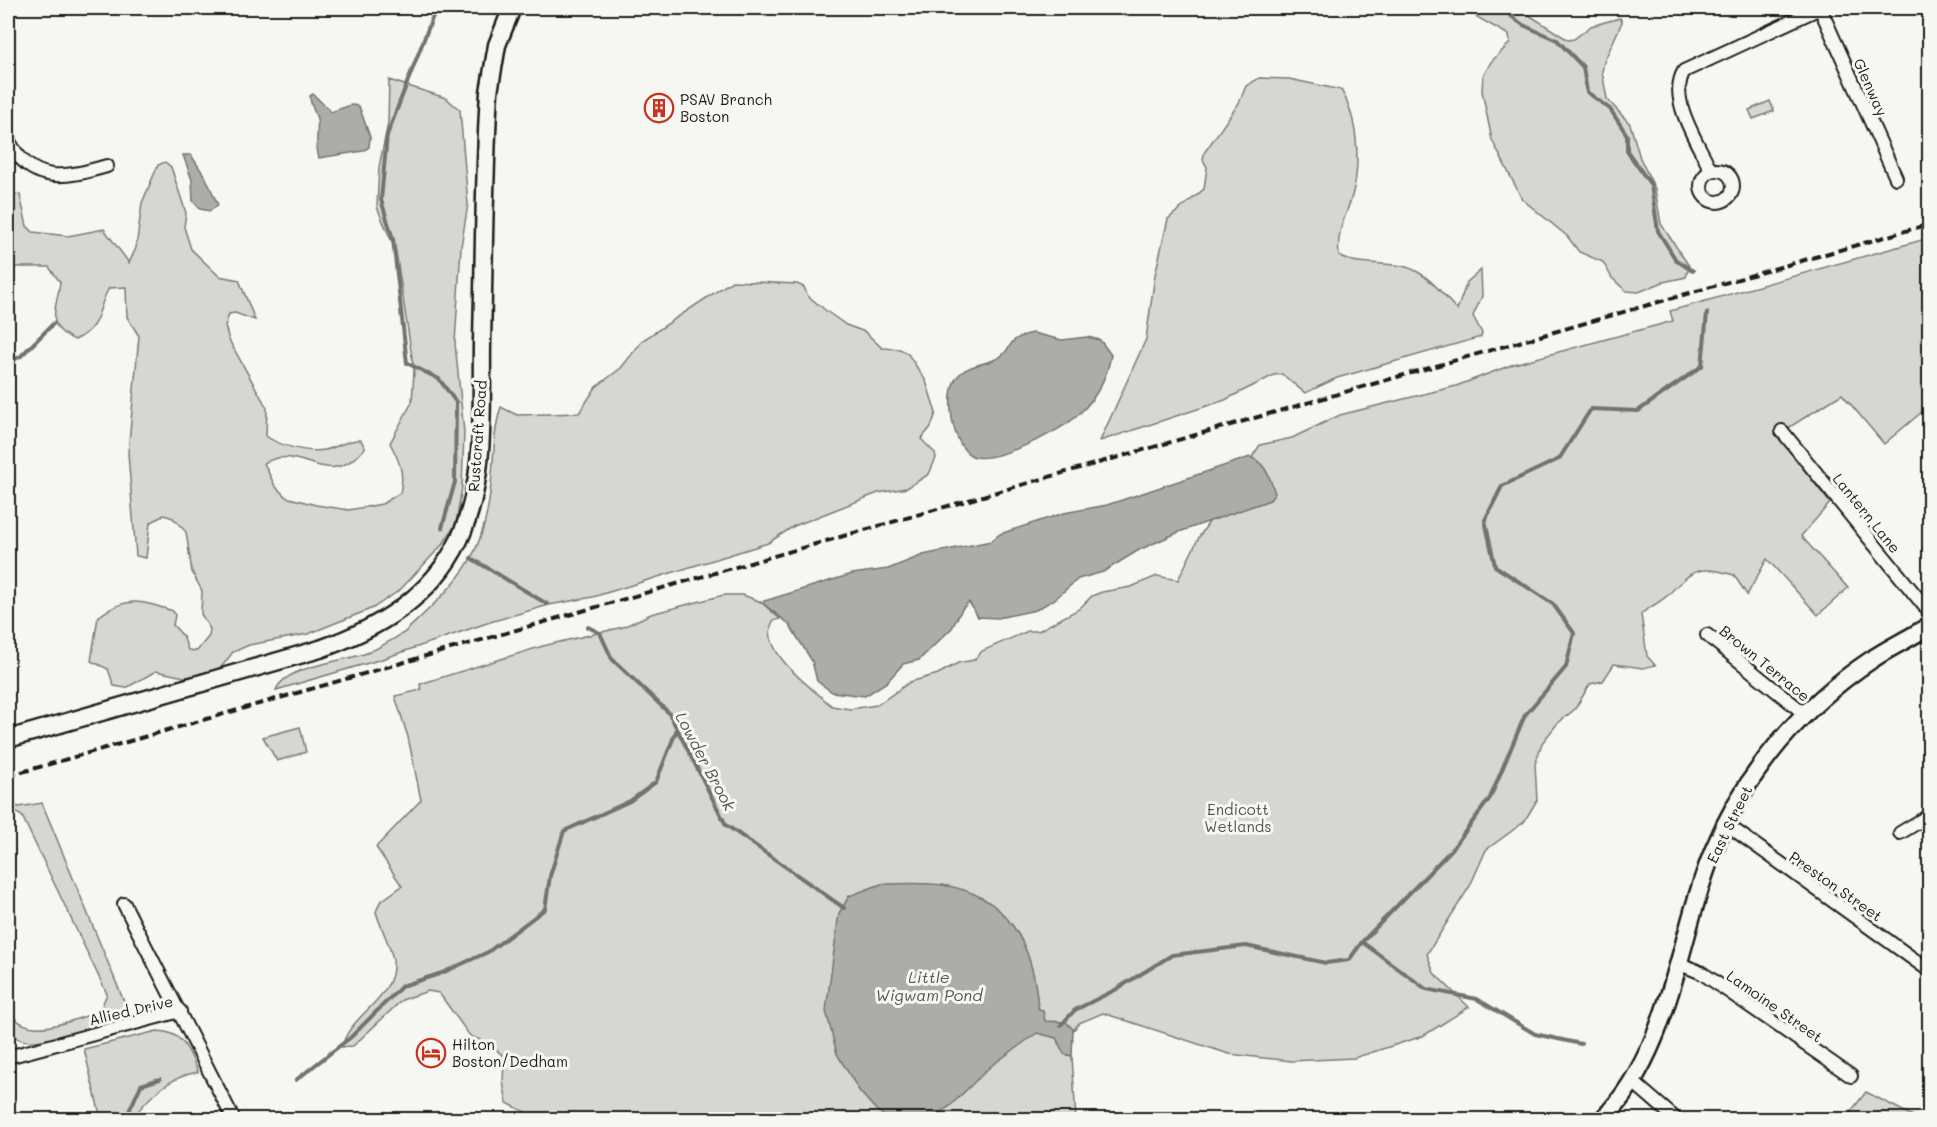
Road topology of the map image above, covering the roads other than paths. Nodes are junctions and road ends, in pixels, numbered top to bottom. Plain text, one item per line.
1 (512, 8) edge
2 (1820, 8) edge
3 (8, 139) edge
4 (107, 166) dead end
5 (1711, 171) dead end
6 (1896, 178) dead end
7 (1782, 431) dead end
8 (1929, 613) edge
9 (1929, 625) edge
10 (1707, 635) dead end
11 (1805, 714) junction
12 (8, 739) edge
13 (1929, 815) edge
14 (1726, 824) junction
15 (1900, 833) dead end
16 (124, 904) dead end
17 (1680, 964) junction
18 (1929, 971) edge
19 (180, 1011) junction
20 (8, 1057) edge
21 (1851, 1076) dead end
22 (1632, 1081) junction
23 (234, 1119) edge
24 (1602, 1119) edge
25 (1677, 1119) edge

1 - 12 main road, Rustcraft Road
2 - 5 street
2 - 6 street, Glenway
3 - 4 street
7 - 8 street, Lantern Lane
9 - 11 main road, East Street
10 - 11 street, Brown Terrace
11 - 14 main road, East Street
13 - 15 street
14 - 17 main road, East Street
14 - 18 street, Preston Street
16 - 19 street
17 - 21 street, Lamoine Street
17 - 22 main road, East Street
19 - 20 street, Allied Drive
19 - 23 street, Allied Drive
22 - 24 main road, East Street
22 - 25 street

